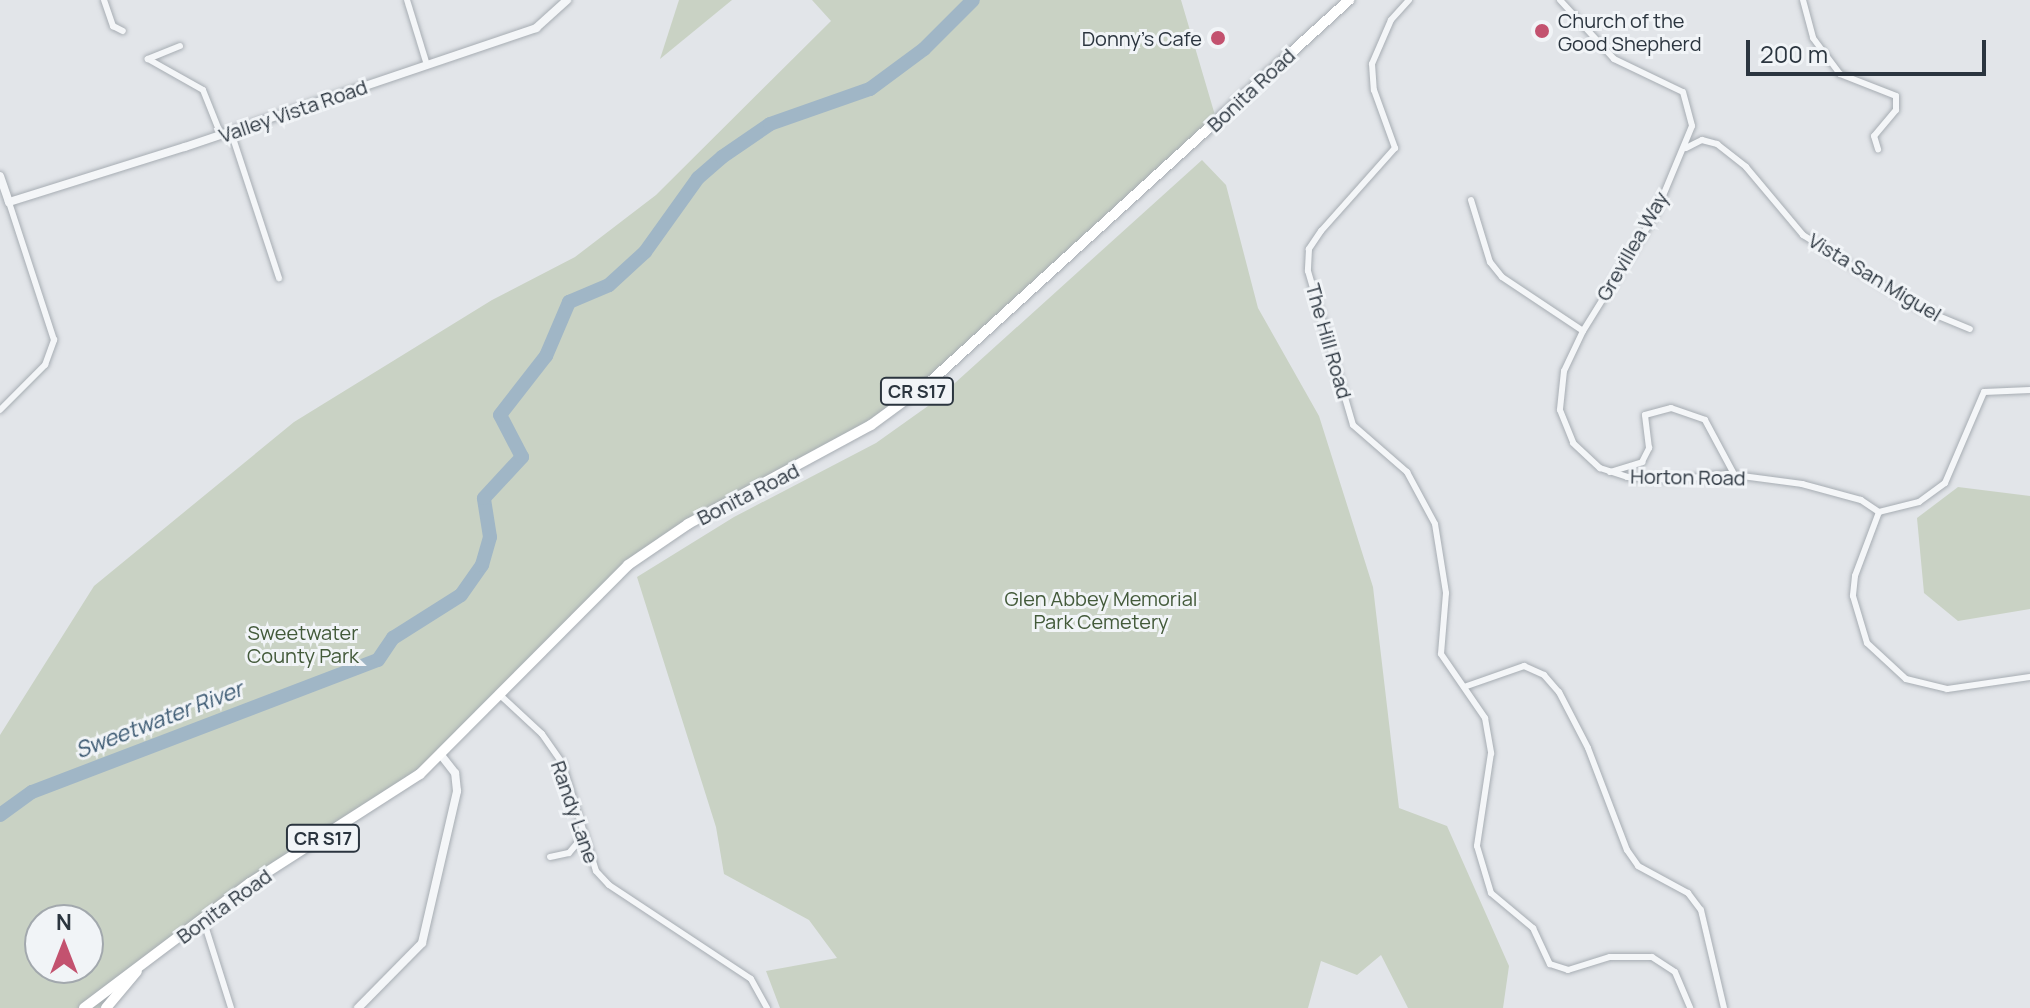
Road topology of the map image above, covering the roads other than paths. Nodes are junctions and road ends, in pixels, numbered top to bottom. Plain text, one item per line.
1 (104, 0) edge
2 (407, 0) edge
3 (567, 0) edge
4 (1349, 0) edge
5 (1409, 0) edge
6 (1560, 0) edge
7 (1803, 0) edge
8 (123, 31) dead end
9 (180, 46) dead end
10 (427, 65) junction
11 (231, 132) junction
12 (221, 135) junction
13 (1878, 149) dead end
14 (1681, 154) junction
15 (0, 176) edge
16 (1471, 200) dead end
17 (9, 202) junction
18 (279, 278) dead end
19 (1970, 329) dead end
20 (1583, 331) junction
21 (2030, 390) edge
22 (0, 410) edge
23 (1609, 472) junction
24 (1735, 476) junction
25 (1879, 512) junction
26 (2030, 677) edge
27 (1464, 687) junction
28 (500, 695) junction
29 (441, 755) junction
30 (584, 835) junction
31 (550, 857) dead end
32 (203, 919) junction
33 (137, 971) junction
34 (84, 1008) edge
35 (106, 1008) edge
36 (231, 1008) edge
37 (358, 1008) edge
38 (767, 1008) edge
39 (1690, 1008) edge
40 (1724, 1008) edge

1 - 8 street
2 - 10 street
3 - 10 street, Valley Vista Road
4 - 28 main road, Bonita Road / CR S17
5 - 27 street, The Hill Road
6 - 14 street, Grevillea Way
7 - 13 street
9 - 12 street
10 - 11 street, Valley Vista Road
11 - 12 street, Valley Vista Road
11 - 18 street
12 - 17 street, Valley Vista Road
14 - 19 street, Vista San Miguel
14 - 20 street, Grevillea Way
15 - 17 street
16 - 20 street
17 - 22 street
20 - 23 street, Horton Road
21 - 25 street
23 - 24 street, Horton Road
23 - 24 street
24 - 25 street, Horton Road
25 - 26 street
27 - 39 street, The Hill Road
27 - 40 street
28 - 29 main road, Bonita Road / CR S17
28 - 30 street, Randy Lane
29 - 32 main road, Bonita Road / CR S17
29 - 37 street
30 - 31 street
30 - 38 street, Randy Lane
32 - 33 main road, Bonita Road / CR S17
32 - 36 street
33 - 34 main road, Bonita Road / CR S17
33 - 35 main road, Bonita Road / CR S17

